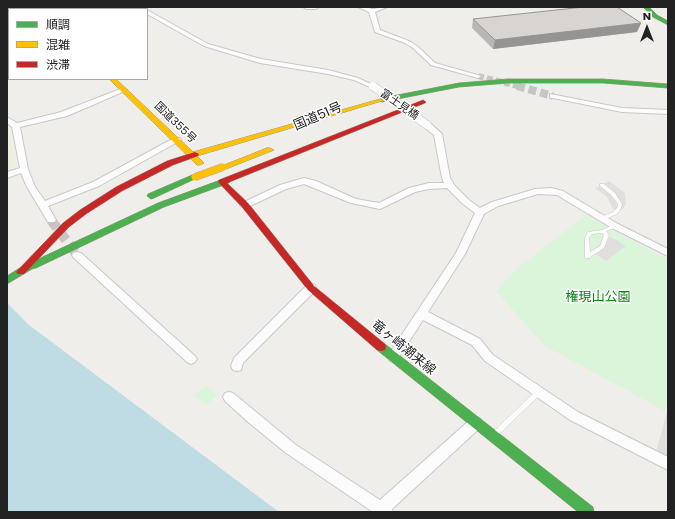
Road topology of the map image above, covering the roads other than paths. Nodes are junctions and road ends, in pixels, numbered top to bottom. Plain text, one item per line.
1 (306, 7) edge
2 (316, 7) edge
3 (361, 7) edge
4 (384, 7) edge
5 (646, 7) edge
6 (372, 11) junction
7 (148, 13) edge
8 (668, 23) edge
9 (478, 76) tunnel mouth
10 (113, 80) edge
11 (550, 81) junction
12 (668, 86) edge
13 (123, 90) junction
14 (553, 96) tunnel mouth
15 (668, 112) edge
16 (7, 119) edge
17 (341, 122) dead end
18 (16, 126) junction
19 (177, 140) junction
20 (277, 148) dead end
21 (191, 155) junction
22 (24, 169) junction
23 (7, 175) edge
24 (222, 182) junction
25 (450, 185) junction
26 (602, 185) dead end
27 (141, 201) dead end
28 (44, 205) junction
29 (245, 205) junction
30 (480, 212) junction
31 (603, 218) junction
32 (50, 220) tunnel mouth
33 (615, 226) junction
34 (82, 232) dead end
35 (603, 232) junction
36 (668, 253) edge
37 (77, 255) tunnel mouth
38 (19, 273) junction
39 (7, 281) edge
40 (311, 288) junction
41 (421, 314) junction
42 (394, 358) junction
43 (191, 359) dead end
44 (237, 366) dead end
45 (539, 392) junction
46 (229, 397) dead end
47 (476, 423) junction
48 (492, 436) junction
49 (668, 464) edge
50 (383, 510) edge
51 (588, 512) edge

1 - 2 street
3 - 6 street
4 - 6 street
5 - 8 main road
6 - 9 street
7 - 25 street, 富士見橋, bridge
10 - 13 main road, 国道355号
11 - 12 main road, 国道51号
11 - 17 main road, 国道51号
11 - 21 main road
11 - 24 main road
13 - 18 street
13 - 19 main road, 国道355号
14 - 15 street
16 - 18 street
18 - 22 street
19 - 21 main road, 国道355号
19 - 28 street
20 - 27 main road, bridge
21 - 24 main road, 国道355号
21 - 38 main road
22 - 23 street
22 - 28 street
24 - 29 main road, 竜ヶ崎潮来線
24 - 38 main road
25 - 29 street
25 - 30 street
26 - 31 lane
28 - 32 street
29 - 40 main road, 竜ヶ崎潮来線
30 - 31 street
30 - 41 street
31 - 33 street
33 - 35 lane
33 - 36 street
34 - 38 main road
35 - 35 lane
37 - 43 street
38 - 39 main road
40 - 42 main road, 竜ヶ崎潮来線
40 - 44 street
41 - 42 street
41 - 45 street
42 - 47 main road, 竜ヶ崎潮来線
45 - 48 lane
45 - 49 street
46 - 50 street
47 - 48 main road, 竜ヶ崎潮来線
47 - 50 street
48 - 51 main road, 竜ヶ崎潮来線

